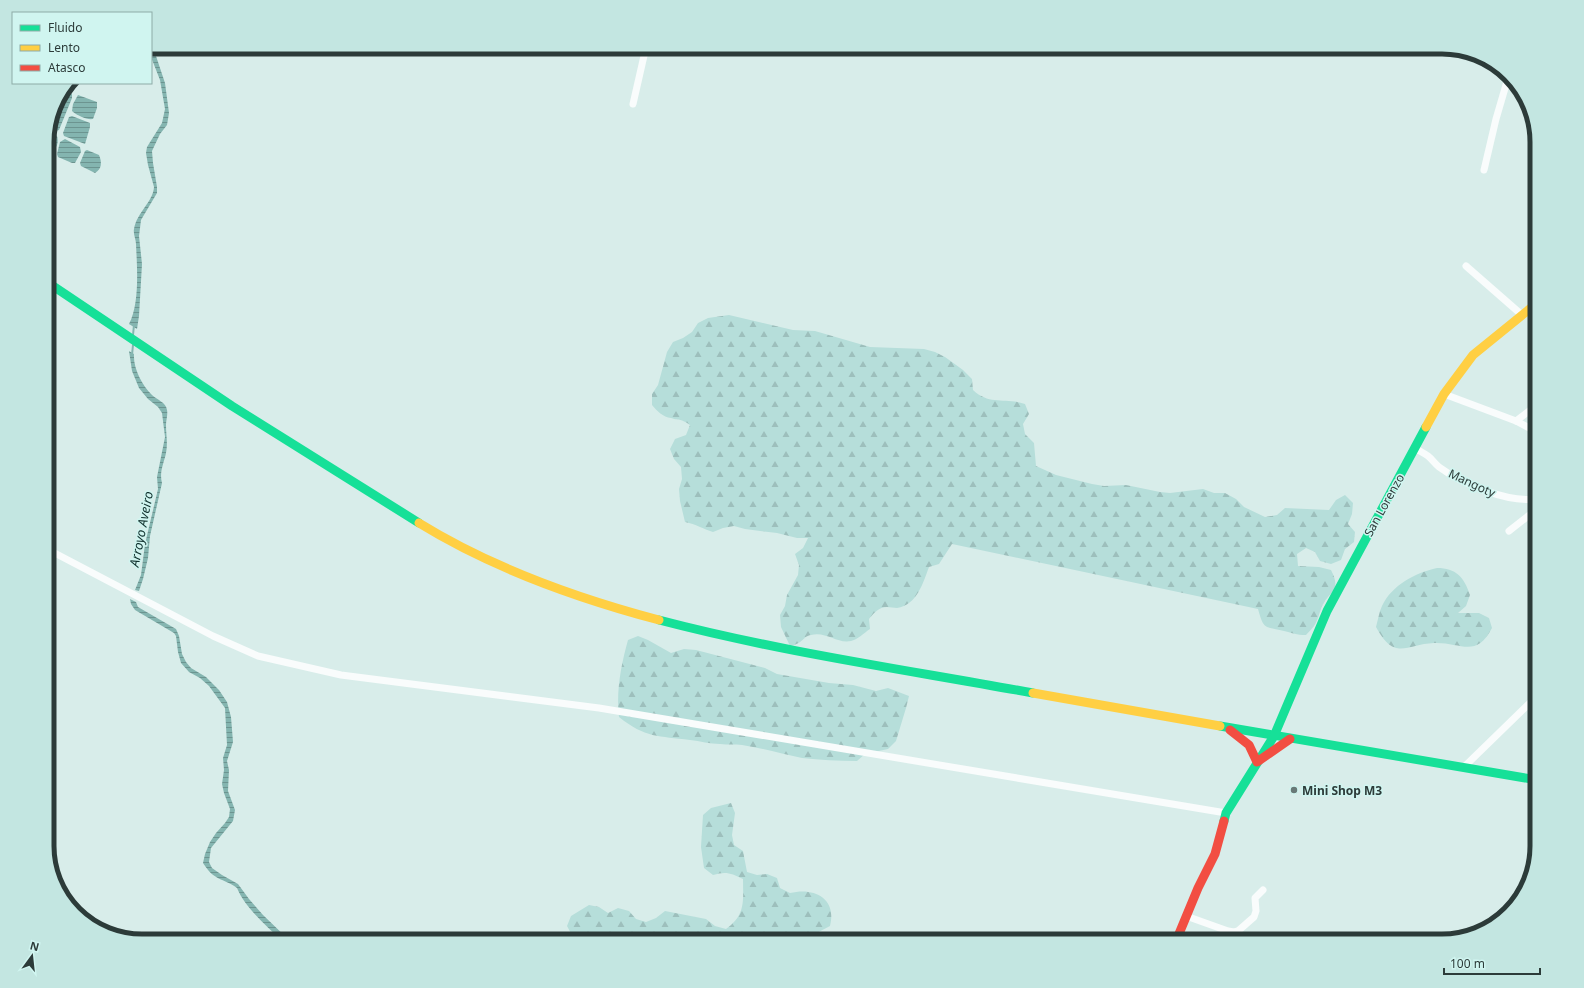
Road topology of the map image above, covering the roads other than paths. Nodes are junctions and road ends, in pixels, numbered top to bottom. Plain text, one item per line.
1 (644, 54) edge
2 (1507, 83) edge
3 (633, 104) dead end
4 (1484, 170) dead end
5 (1466, 266) dead end
6 (54, 287) edge
7 (1530, 309) edge
8 (1522, 315) junction
9 (1444, 394) junction
10 (1530, 410) edge
11 (1516, 421) junction
12 (1530, 428) edge
13 (1415, 448) junction
14 (1530, 500) edge
15 (1530, 514) edge
16 (1509, 531) dead end
17 (54, 553) edge
18 (1530, 703) edge
19 (1227, 728) junction
20 (1274, 736) junction
21 (1290, 739) junction
22 (1257, 762) junction
23 (1464, 767) junction
24 (1530, 779) edge
25 (1226, 813) junction
26 (1262, 890) dead end
27 (1186, 916) junction
28 (1179, 934) edge

1 - 3 street
2 - 4 street
5 - 8 street
6 - 19 main road
7 - 8 main road, San Lorenzo
8 - 9 main road, San Lorenzo
9 - 11 street
9 - 13 main road, San Lorenzo
10 - 11 street
11 - 12 street
13 - 14 street, Mangoty
13 - 20 main road, San Lorenzo
15 - 16 street
17 - 25 street
18 - 23 street
19 - 20 main road
19 - 22 main road
20 - 21 main road
20 - 22 main road, San Lorenzo
21 - 22 main road
21 - 23 main road
22 - 25 main road, San Lorenzo
23 - 24 main road
25 - 27 main road, San Lorenzo
26 - 27 street
27 - 28 main road, San Lorenzo

